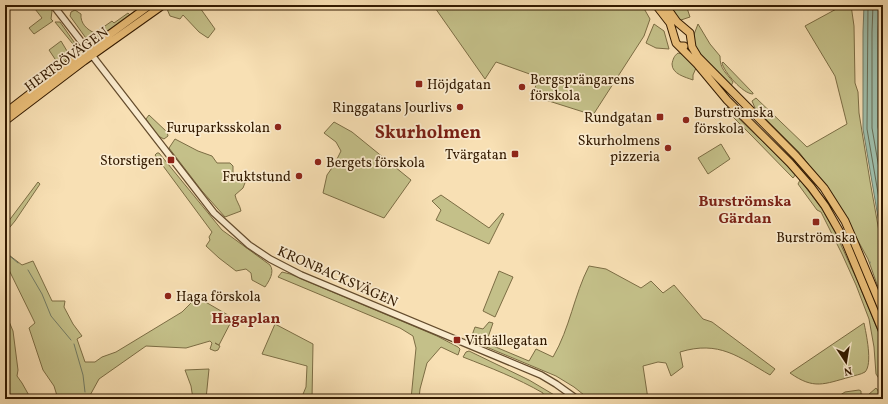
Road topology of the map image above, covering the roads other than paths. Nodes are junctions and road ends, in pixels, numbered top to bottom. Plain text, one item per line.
1 (53, 5) edge
2 (150, 5) edge
3 (163, 5) edge
4 (656, 5) edge
5 (665, 5) edge
6 (686, 30) junction
7 (674, 38) junction
8 (691, 40) junction
9 (679, 46) junction
10 (90, 53) junction
11 (5, 113) edge
12 (5, 121) edge
13 (883, 311) edge
14 (883, 332) edge
15 (577, 399) edge

1 - 10 street, KRONBACKSVÄGEN
2 - 10 main road, HERTSÖVÄGEN
3 - 10 main road, HERTSÖVÄGEN
4 - 7 main road
5 - 6 main road
6 - 7 main road
6 - 8 main road
7 - 9 main road
8 - 9 main road
8 - 13 main road
9 - 14 main road
10 - 11 main road, HERTSÖVÄGEN
10 - 12 main road, HERTSÖVÄGEN
10 - 15 street, KRONBACKSVÄGEN

